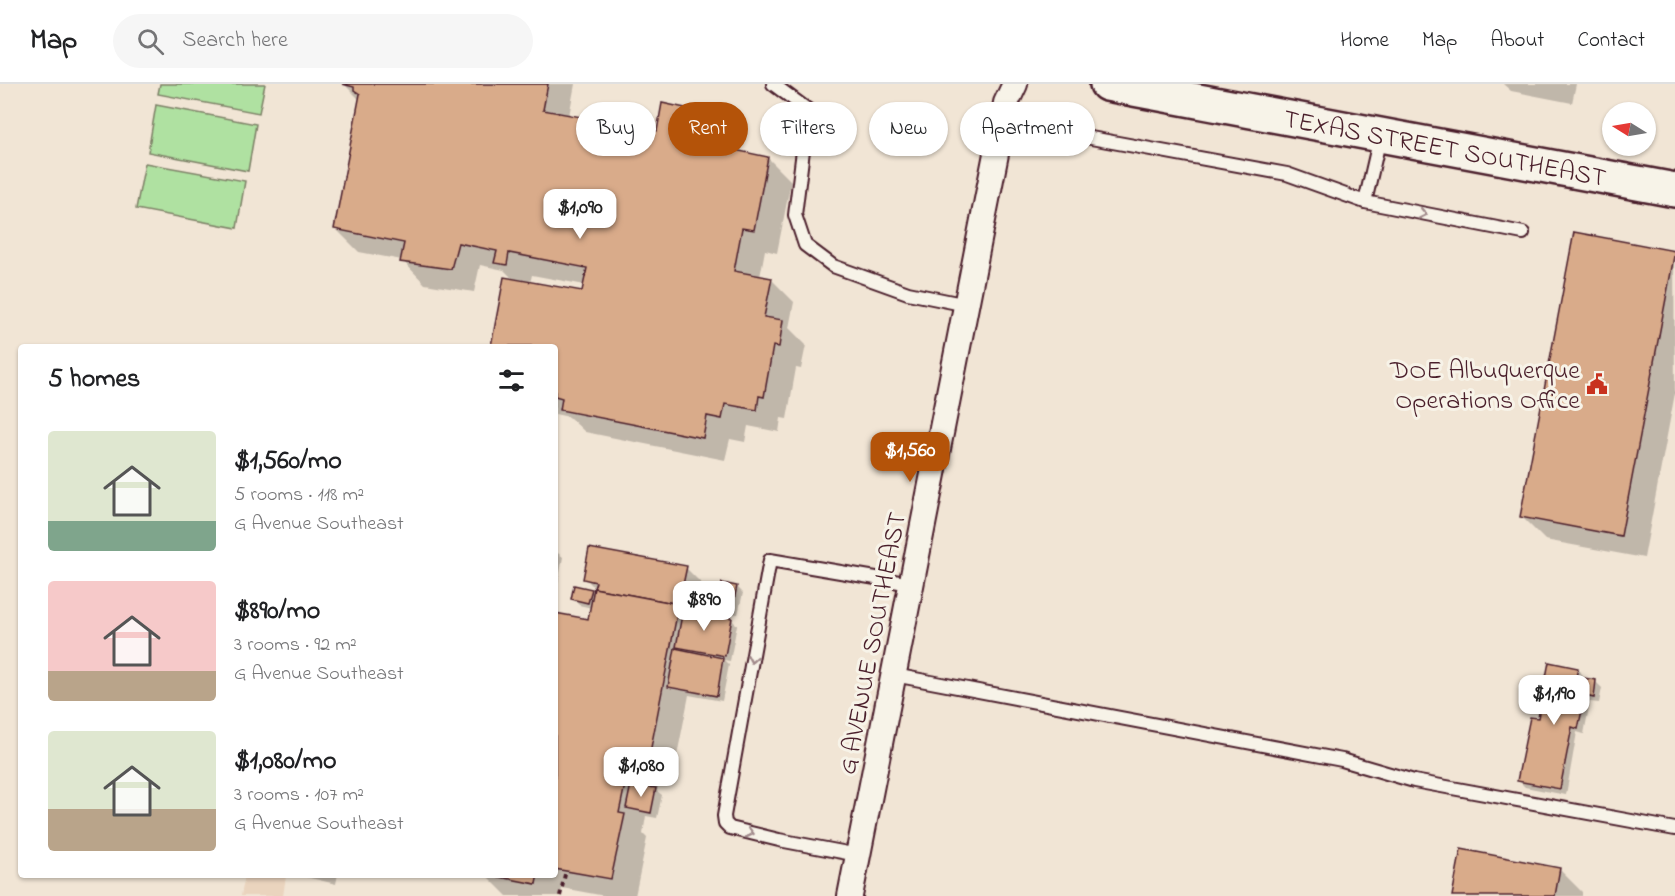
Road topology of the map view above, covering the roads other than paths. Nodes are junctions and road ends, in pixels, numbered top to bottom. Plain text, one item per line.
1 (773, 84) edge
2 (1015, 84) edge
3 (1107, 84) edge
4 (1380, 135) junction
5 (1095, 139) edge
6 (1674, 182) edge
7 (1365, 202) junction
8 (1523, 233) dead end
9 (967, 305) junction
10 (912, 584) junction
11 (894, 675) junction
12 (1675, 829) edge
13 (858, 855) junction
14 (850, 896) edge

1 - 9 lane
2 - 9 street, G AVENUE SOUTHEAST
3 - 4 street, TEXAS STREET SOUTHEAST
4 - 6 street, TEXAS STREET SOUTHEAST
4 - 7 lane
5 - 7 lane
7 -> 8 lane
9 - 10 street, G AVENUE SOUTHEAST
10 - 11 street, G AVENUE SOUTHEAST
10 -> 13 lane
11 - 12 lane
11 - 13 street, G AVENUE SOUTHEAST
13 - 14 street, G AVENUE SOUTHEAST

